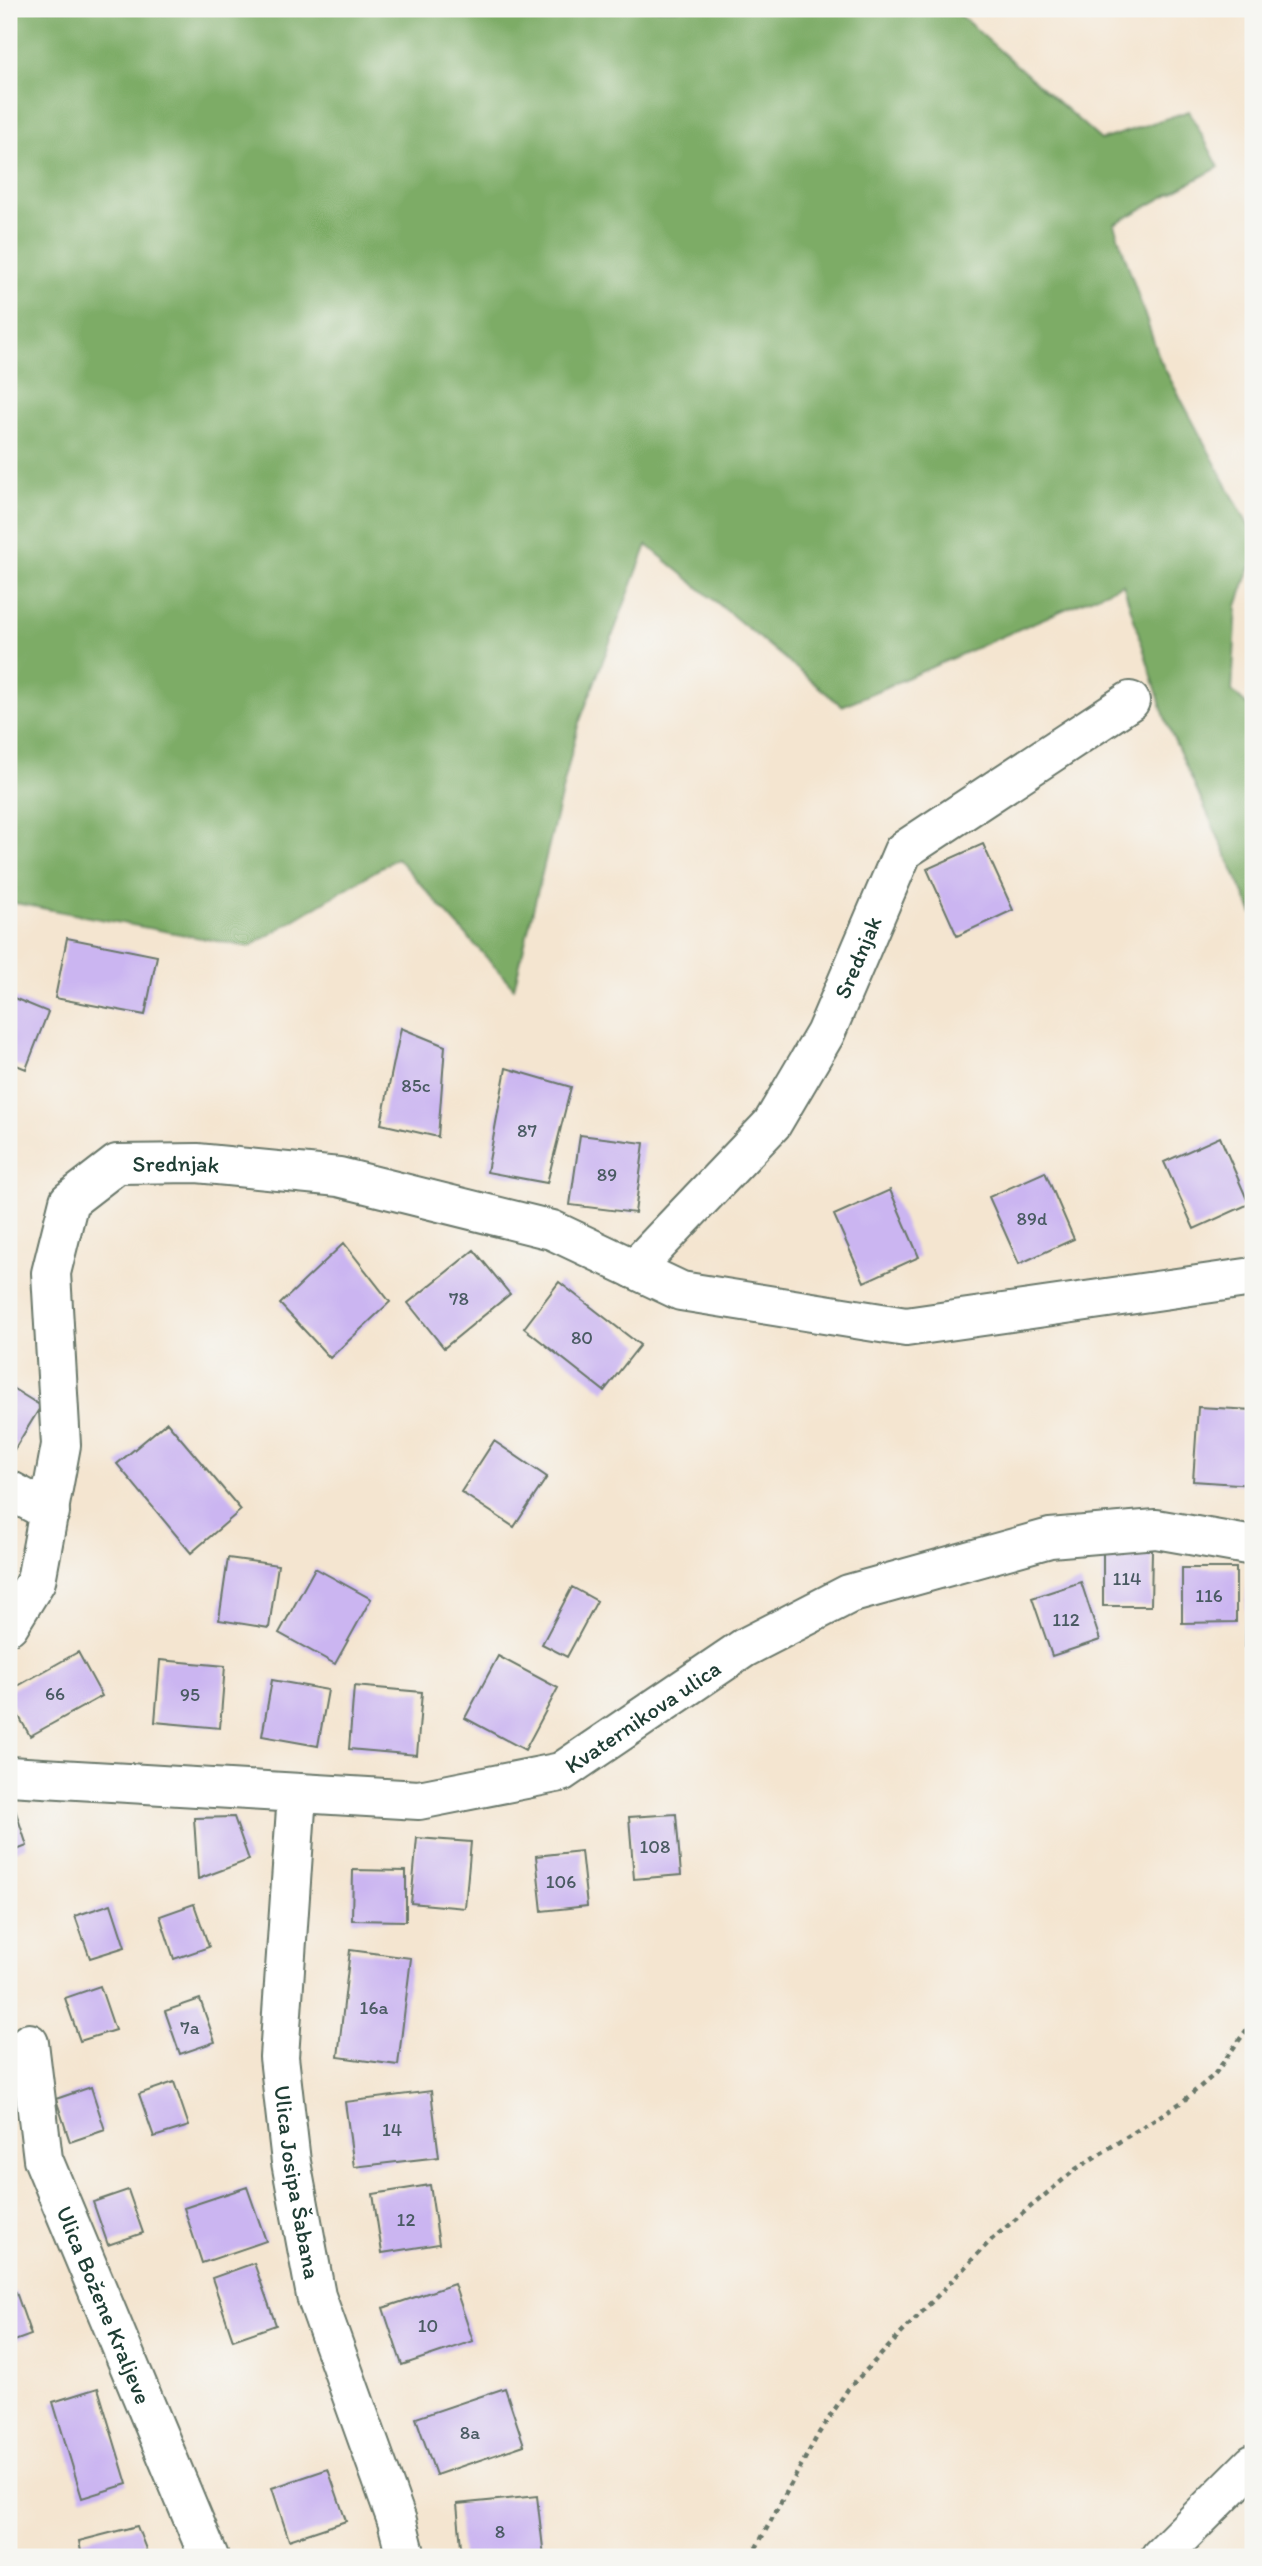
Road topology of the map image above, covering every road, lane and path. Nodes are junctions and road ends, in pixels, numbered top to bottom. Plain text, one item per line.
1 (1130, 701) dead end
2 (634, 1269) junction
3 (1253, 1277) edge
4 (9, 1490) edge
5 (50, 1512) junction
6 (1253, 1546) edge
7 (9, 1625) edge
8 (9, 1776) edge
9 (297, 1794) junction
10 (1253, 2021) edge
11 (29, 2043) dead end
12 (1253, 2464) edge
13 (209, 2557) edge
14 (406, 2557) edge
15 (751, 2557) edge
16 (1160, 2557) edge

1 - 2 street, Srednjak
2 - 3 street, Srednjak
2 - 5 street, Srednjak
4 - 5 street
5 - 7 street, Srednjak
6 - 9 street, Kvaternikova ulica
8 - 9 street, Kvaternikova ulica
9 - 14 street, Ulica Josipa Šabana
10 - 15 path
11 - 13 street, Ulica Božene Kraljeve
12 - 16 street

